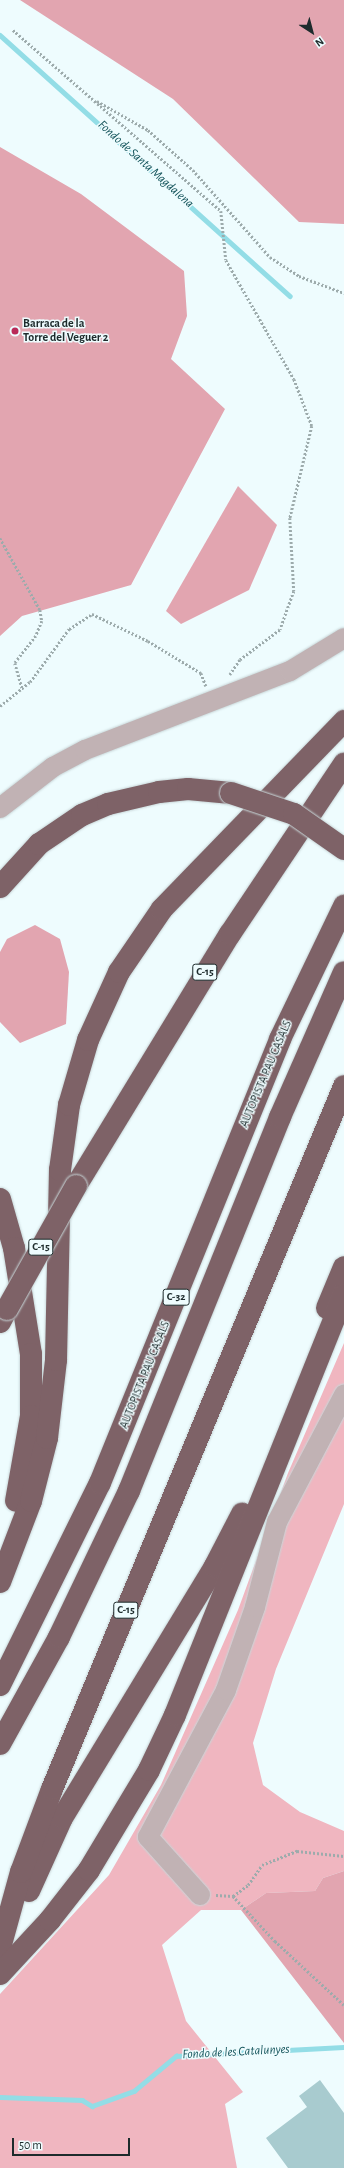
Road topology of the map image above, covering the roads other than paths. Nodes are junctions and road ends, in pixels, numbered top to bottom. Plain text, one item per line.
1 (344, 638) edge
2 (344, 721) edge
3 (344, 764) edge
4 (232, 788) junction
5 (0, 808) edge
6 (344, 835) edge
7 (344, 849) edge
8 (0, 870) edge
9 (0, 888) edge
10 (344, 906) edge
11 (344, 972) edge
12 (344, 1086) edge
13 (0, 1199) edge
14 (344, 1267) edge
15 (344, 1295) edge
16 (4, 1315) edge
17 (344, 1395) edge
18 (0, 1552) edge
19 (0, 1582) edge
20 (0, 1685) edge
21 (0, 1744) edge
22 (200, 1895) road end
23 (8, 1919) junction
24 (0, 1948) edge
25 (0, 1974) edge

1 - 5 street
2 - 19 highway
3 - 16 highway, C-15, bridge
4 - 6 highway
4 - 7 highway, bridge
4 - 8 highway
4 - 9 highway
10 - 20 highway, AUTOPISTA PAU CASALS / C-32
11 - 21 highway, C-32
12 - 23 highway, C-15
13 - 18 highway
14 - 23 highway
15 - 25 highway
17 - 22 street
23 - 24 highway, C-15

